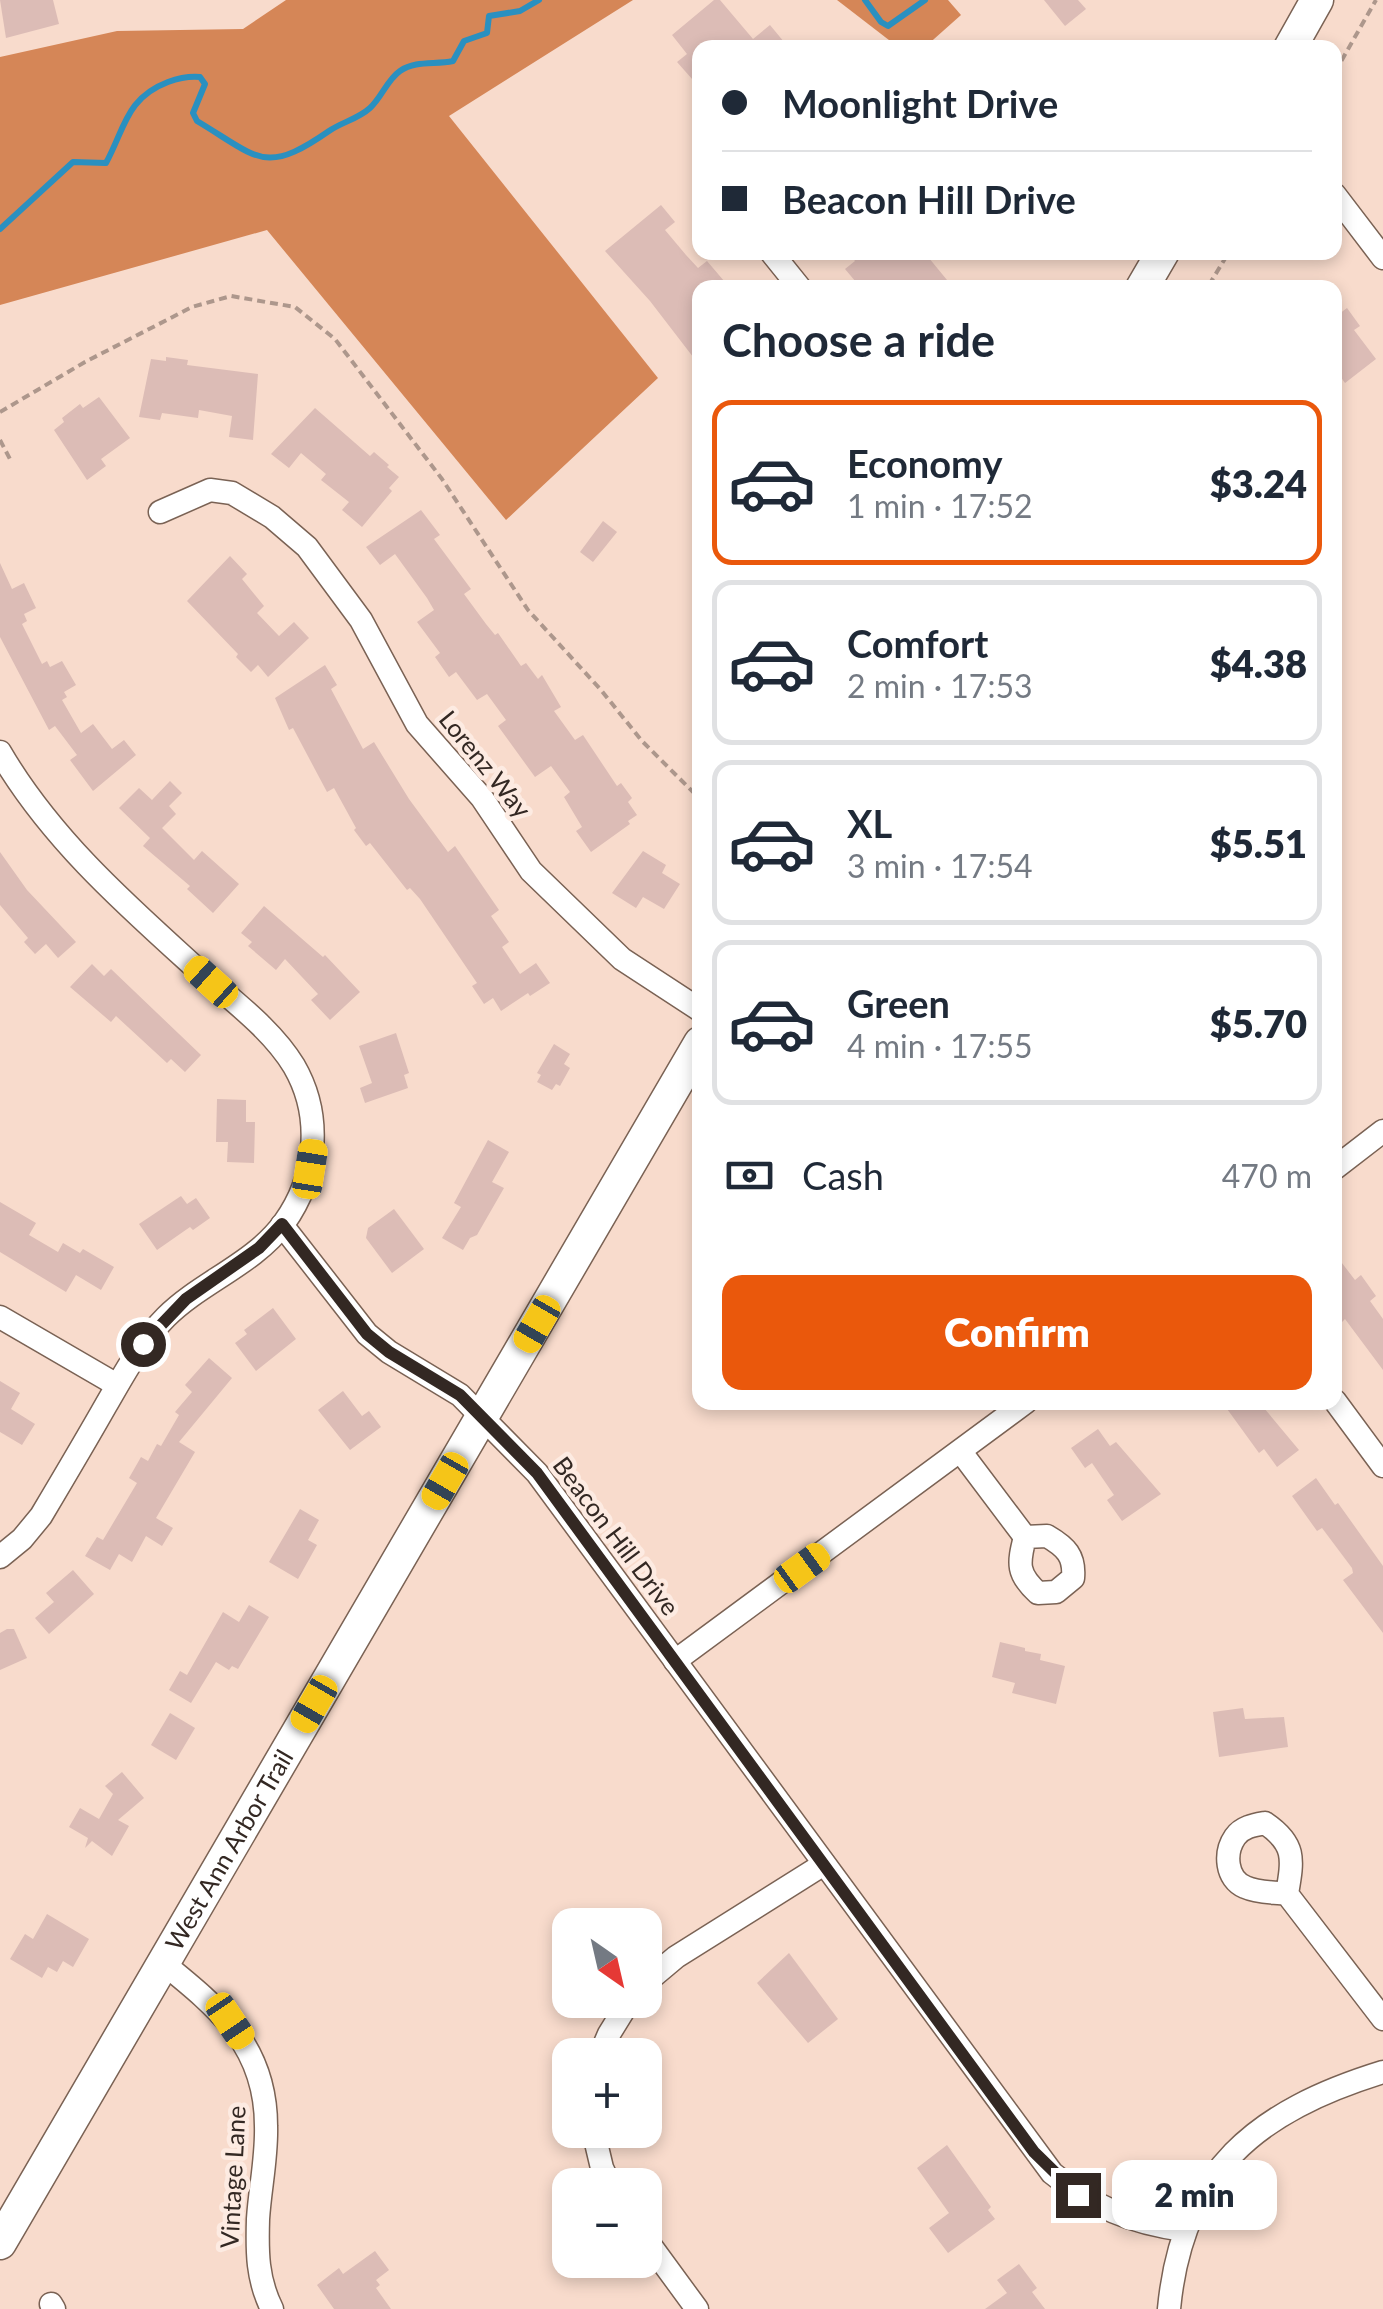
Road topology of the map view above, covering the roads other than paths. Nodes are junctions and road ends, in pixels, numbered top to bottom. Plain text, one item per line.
1 (1318, 0) edge
2 (1295, 40) edge
3 (1342, 204) edge
4 (1382, 253) edge
5 (777, 260) edge
6 (794, 280) edge
7 (160, 512) dead end
8 (0, 752) edge
9 (692, 1005) edge
10 (692, 1057) edge
11 (1383, 1132) edge
12 (1342, 1163) edge
13 (282, 1224) junction
14 (0, 1317) edge
15 (117, 1385) junction
16 (1016, 1410) edge
17 (1342, 1410) edge
18 (481, 1419) junction
19 (961, 1452) junction
20 (1383, 1466) edge
21 (1025, 1537) dead end
22 (0, 1557) edge
23 (675, 1661) junction
24 (824, 1864) junction
25 (1287, 1894) dead end
26 (163, 1964) junction
27 (662, 1969) edge
28 (1383, 2020) edge
29 (1383, 2072) edge
30 (1184, 2230) junction
31 (0, 2243) edge
32 (662, 2262) edge
33 (272, 2309) edge
34 (696, 2309) edge
35 (1170, 2309) edge

1 - 2 street
3 - 4 street
5 - 6 street
7 - 9 street, Lorenz Way
8 - 13 street
10 - 18 street, West Ann Arbor Trail
11 - 12 street
13 - 15 street
13 - 18 street, Beacon Hill Drive
14 - 15 street
15 - 22 street
16 - 19 street
17 - 20 street
18 - 23 street, Beacon Hill Drive
18 - 26 street, West Ann Arbor Trail
19 - 21 street
19 - 23 street
23 - 24 street, Beacon Hill Drive
24 - 27 street
24 - 30 street, Beacon Hill Drive
25 - 28 street
26 - 31 street, West Ann Arbor Trail
26 - 33 street, Vintage Lane
29 - 30 street
30 - 35 street
32 - 34 street

